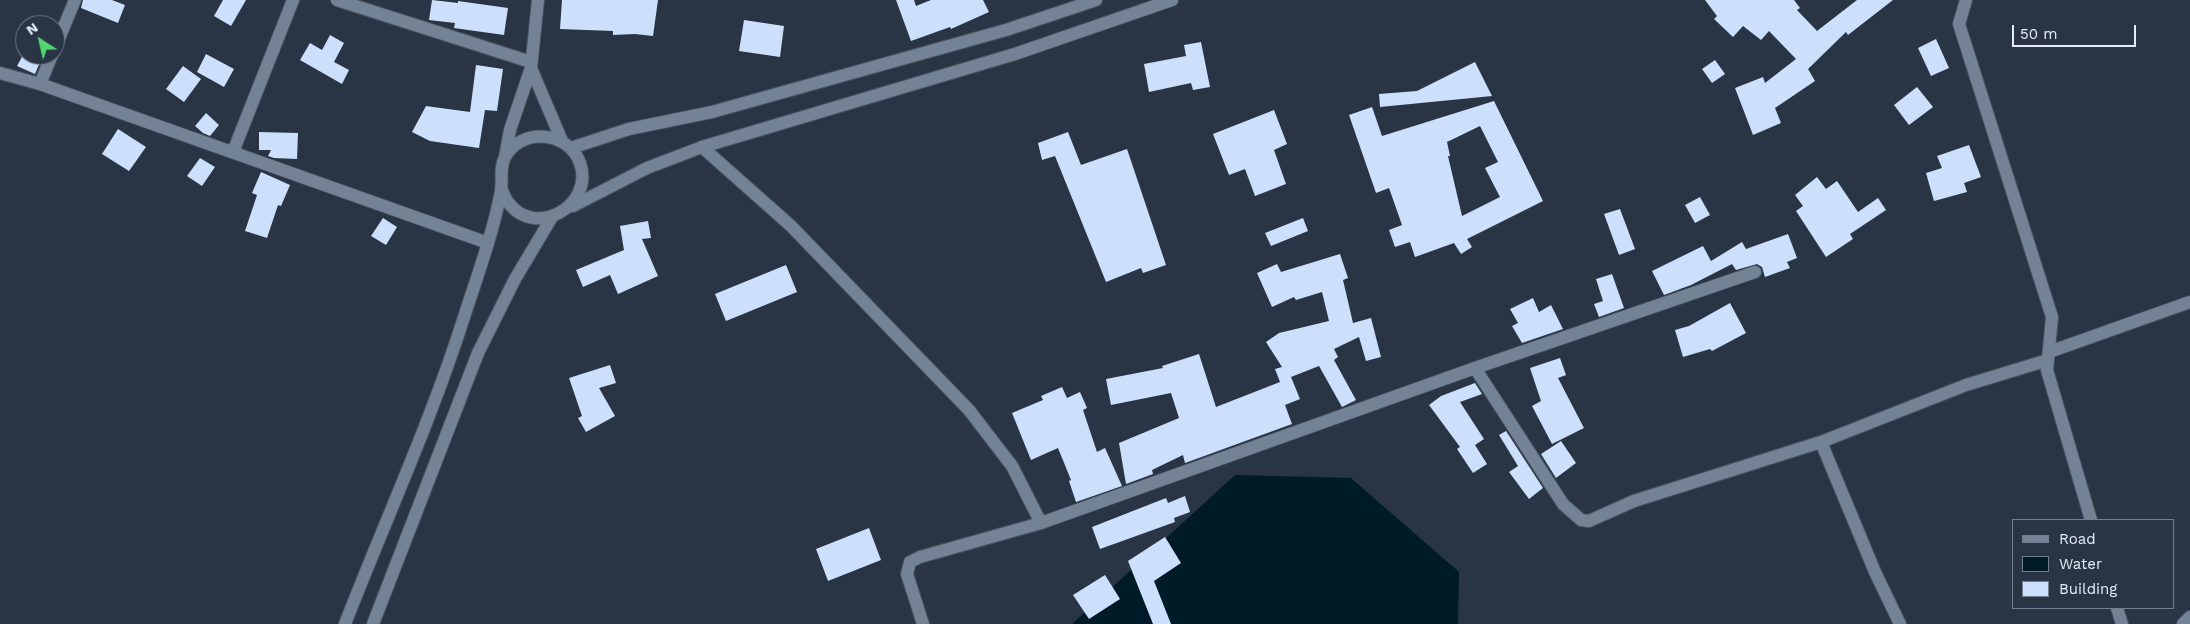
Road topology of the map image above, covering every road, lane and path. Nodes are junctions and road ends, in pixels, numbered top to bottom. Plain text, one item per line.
1 (75, 0) edge
2 (293, 0) edge
3 (337, 0) edge
4 (538, 0) edge
5 (1096, 0) edge
6 (1172, 0) edge
7 (1966, 0) edge
8 (65, 24) edge
9 (48, 65) edge
10 (531, 65) junction
11 (0, 73) edge
12 (40, 84) junction
13 (566, 144) junction
14 (702, 147) junction
15 (233, 152) junction
16 (505, 157) junction
17 (501, 188) junction
18 (566, 210) junction
19 (552, 217) junction
20 (488, 243) junction
21 (1755, 272) dead end
22 (2190, 302) edge
23 (2048, 356) junction
24 (1476, 368) junction
25 (1821, 442) junction
26 (2091, 519) edge
27 (1041, 523) junction
28 (2117, 609) edge
29 (2190, 617) edge
30 (345, 624) edge
31 (373, 624) edge
32 (922, 624) edge
33 (1900, 624) edge
34 (2122, 624) edge
35 (2183, 624) edge

1 - 8 street
2 - 15 street
3 - 10 street
4 - 10 street
5 - 13 street
6 - 14 street
7 - 23 street
9 - 12 street
10 - 13 street
10 - 16 street
11 - 12 street
12 - 15 street
13 - 16 street
13 - 18 street
14 - 18 street
14 - 27 street
15 - 20 street
16 - 17 street
17 - 19 street
17 - 20 street
18 - 19 street
19 - 31 street
20 - 30 street
21 - 24 street
22 - 23 street
23 - 25 street
23 - 26 street
24 - 25 street
24 - 27 street
25 - 33 street
27 - 32 street
28 - 34 street
29 - 35 street

